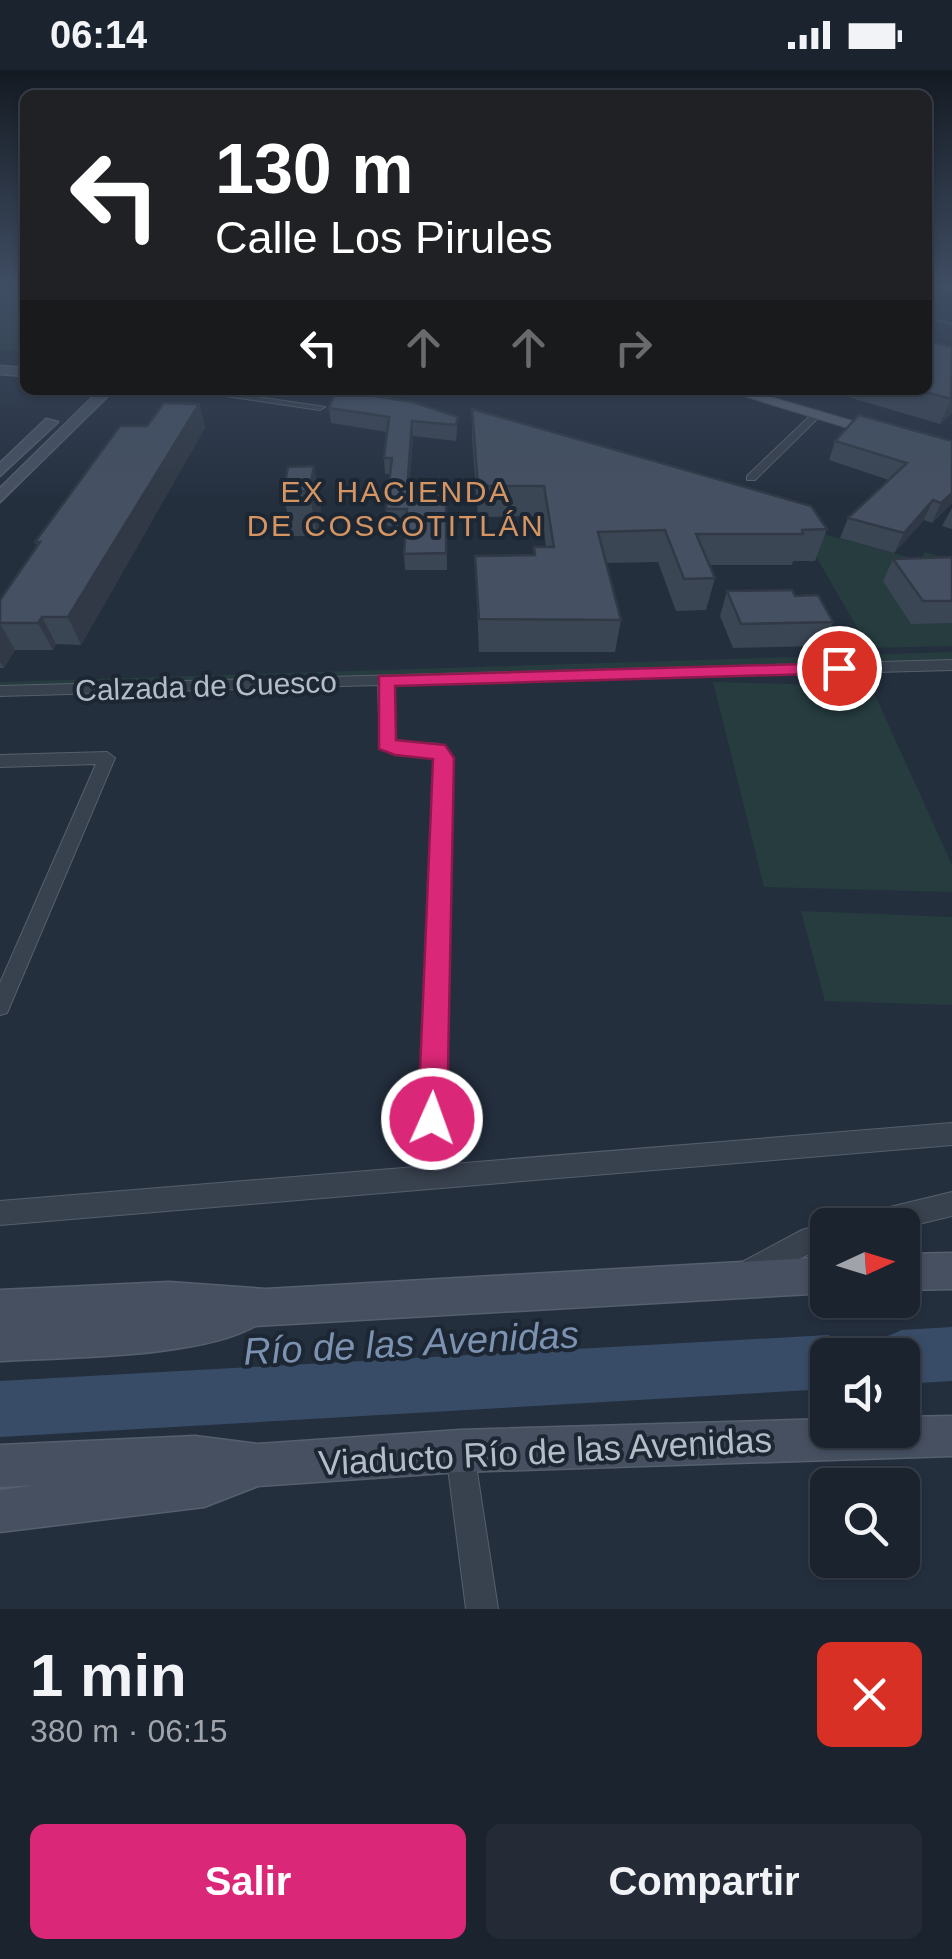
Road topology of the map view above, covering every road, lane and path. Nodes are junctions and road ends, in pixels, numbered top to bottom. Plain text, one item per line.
1 (80, 395) edge
2 (102, 395) edge
3 (227, 395) edge
4 (748, 395) edge
5 (785, 395) edge
6 (320, 407) dead end
7 (816, 415) junction
8 (952, 449) edge
9 (0, 471) edge
10 (751, 478) dead end
11 (0, 497) edge
12 (952, 666) edge
13 (385, 680) junction
14 (0, 692) edge
15 (0, 761) edge
16 (0, 1006) edge
17 (432, 1119) dead end
18 (952, 1134) edge
19 (952, 1204) edge
20 (920, 1212) edge
21 (0, 1213) edge
22 (810, 1239) edge
23 (952, 1271) edge
24 (920, 1272) edge
25 (810, 1276) edge
26 (737, 1278) junction
27 (0, 1308) edge
28 (266, 1308) junction
29 (0, 1342) edge
30 (952, 1436) edge
31 (460, 1451) junction
32 (258, 1465) junction
33 (0, 1466) edge
34 (0, 1512) edge
35 (482, 1609) edge

1 - 9 main road
2 - 11 main road
3 - 6 street
4 - 7 main road
5 - 8 main road
7 - 8 main road
7 - 10 street
12 - 13 street, Calzada de Cuesco
13 - 14 street, Calzada de Cuesco
13 - 17 street
15 - 16 street
18 - 21 street
19 - 20 street
22 - 26 street
23 - 24 main road
25 - 26 main road
26 - 28 main road
27 - 28 main road
28 - 29 main road
30 - 31 main road, Viaducto Río de las Avenidas
31 - 32 main road, Viaducto Río de las Avenidas
31 - 35 street
32 - 33 main road, Viaducto Río de las Avenidas
32 - 34 main road, Viaducto Río de las Avenidas

